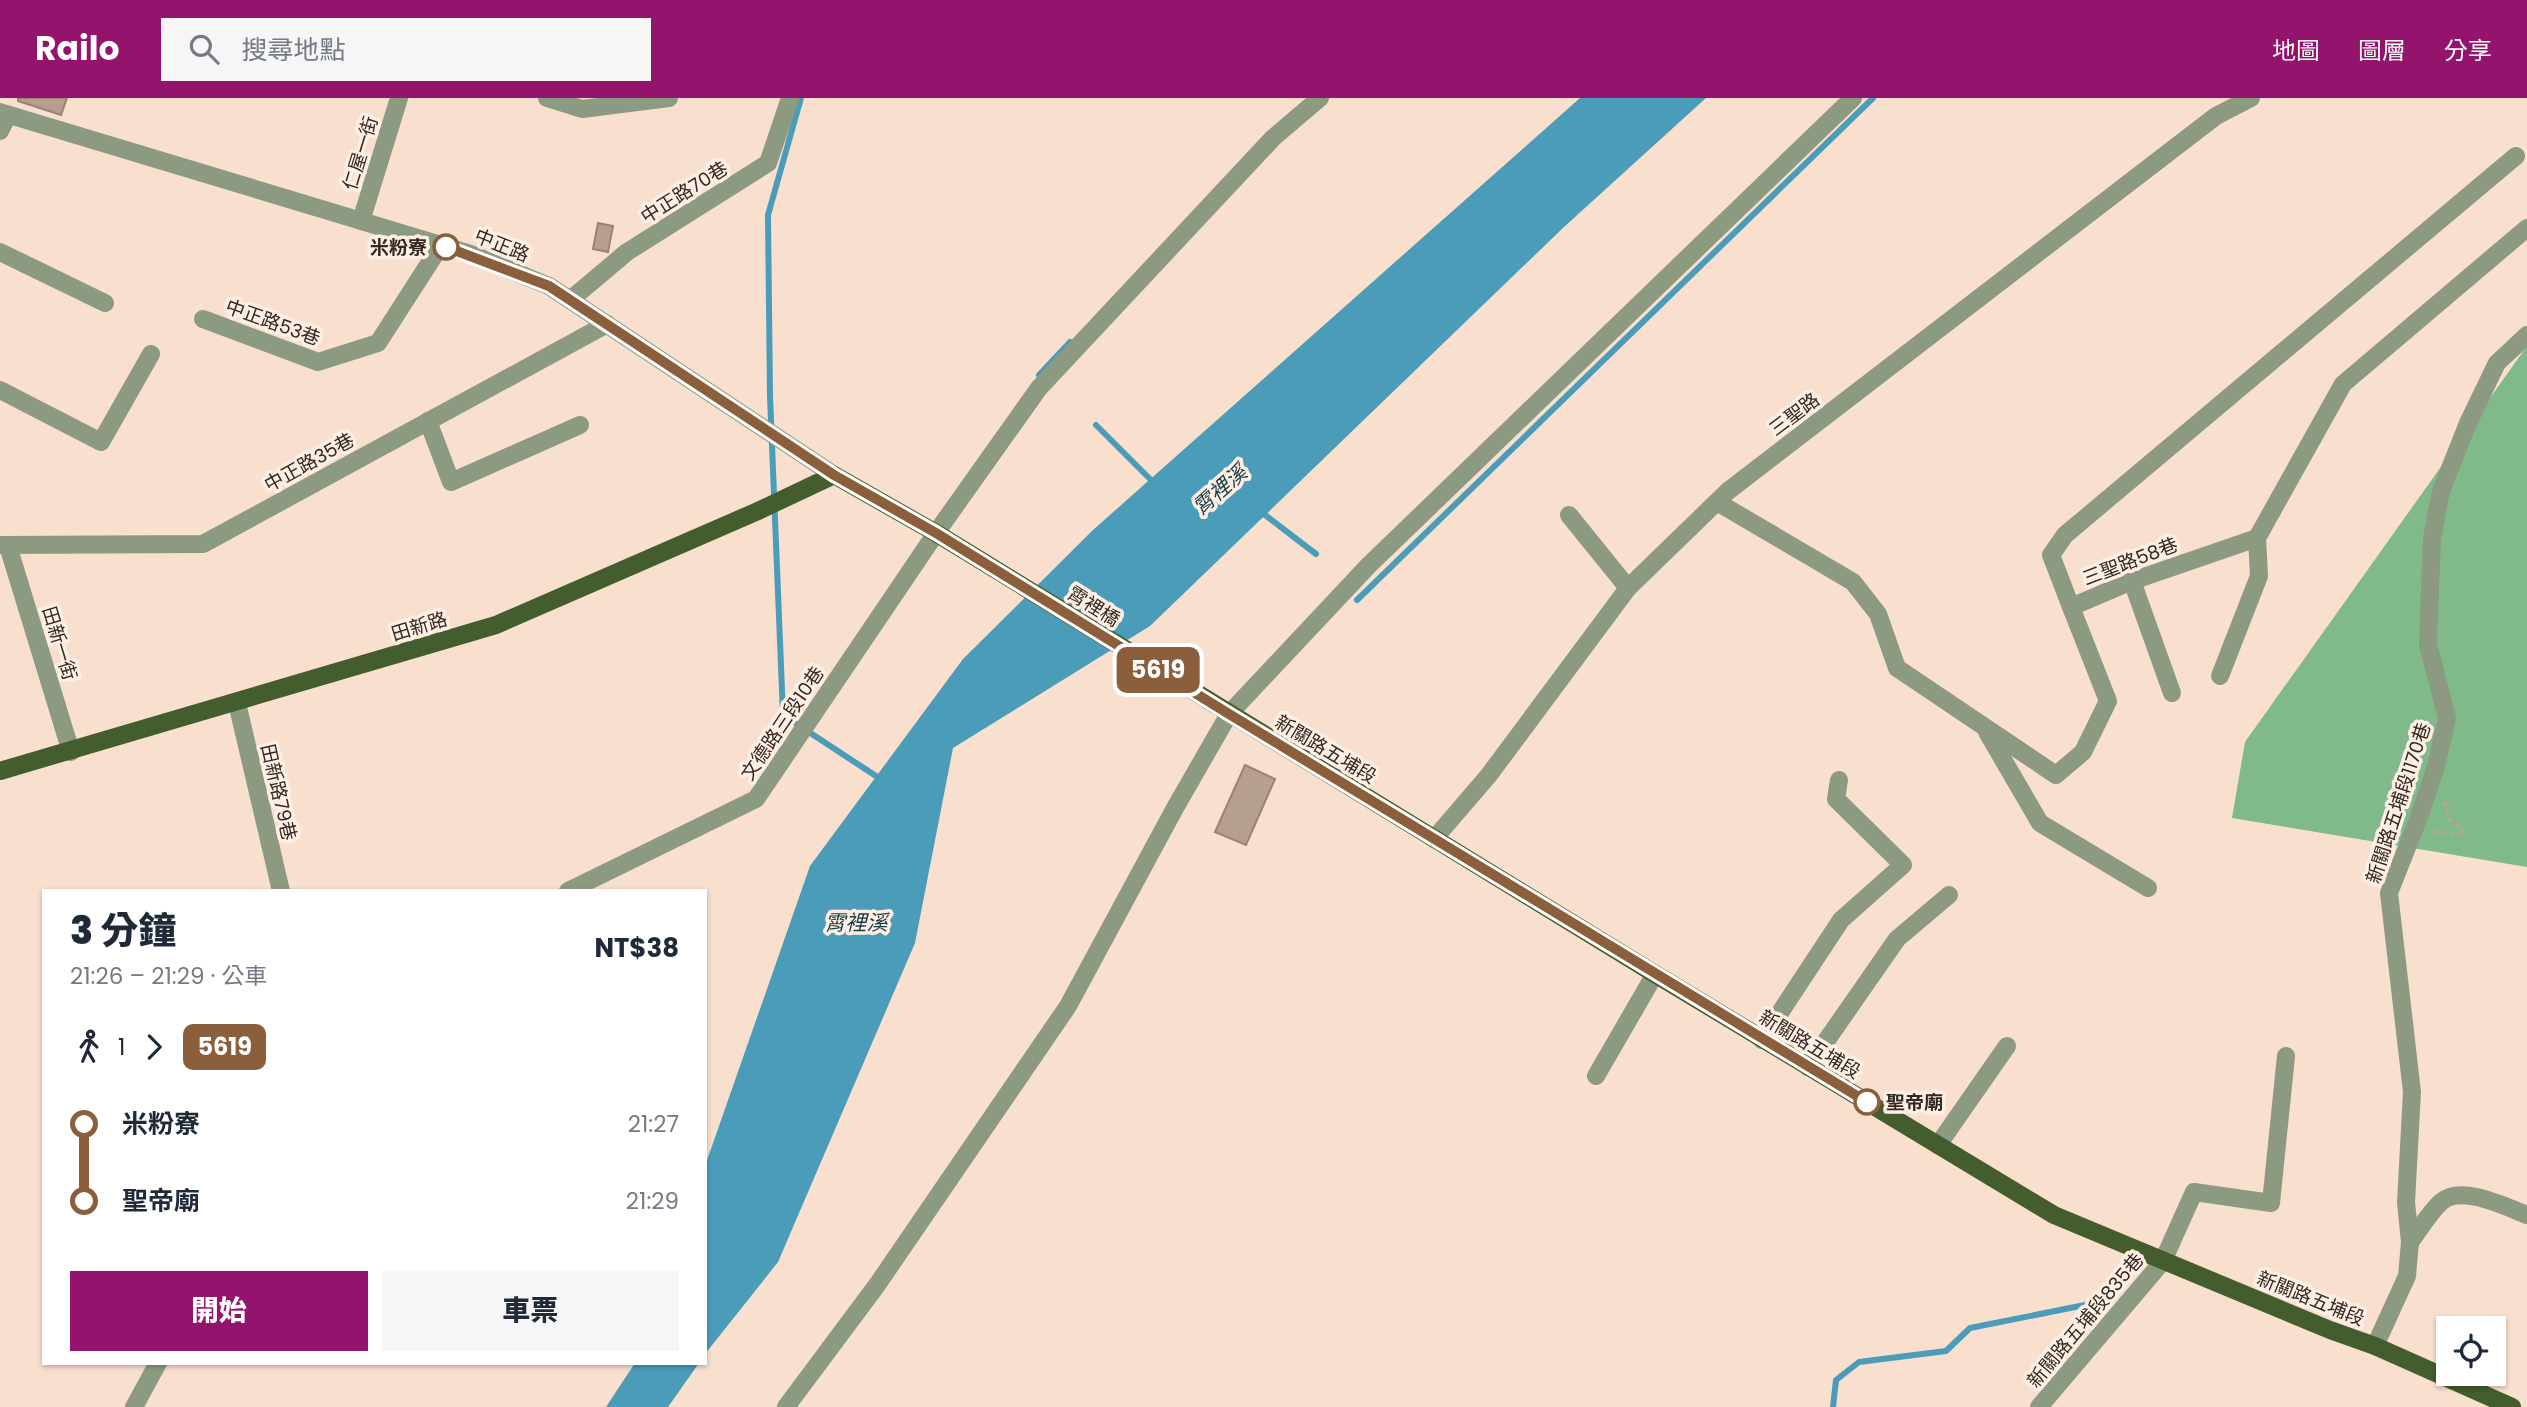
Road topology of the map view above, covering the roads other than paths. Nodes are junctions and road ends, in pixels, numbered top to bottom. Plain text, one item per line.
1 (399, 98) edge
2 (547, 98) edge
3 (669, 98) edge
4 (790, 98) edge
5 (1320, 98) edge
6 (1853, 98) edge
7 (2251, 98) edge
8 (4, 113) edge
9 (0, 131) edge
10 (2516, 156) dead end
11 (361, 221) junction
12 (2527, 228) edge
13 (441, 245) junction
14 (0, 252) edge
15 (570, 300) junction
16 (105, 303) dead end
17 (203, 319) dead end
18 (607, 324) junction
19 (2527, 335) edge
20 (151, 354) dead end
21 (0, 390) edge
22 (428, 421) junction
23 (580, 425) dead end
24 (834, 475) junction
25 (1717, 502) junction
26 (1569, 515) dead end
27 (936, 533) junction
28 (2257, 538) junction
29 (4, 546) edge
30 (2133, 581) junction
31 (1628, 588) junction
32 (2071, 607) junction
33 (2220, 676) dead end
34 (2172, 693) dead end
35 (237, 703) junction
36 (1229, 714) junction
37 (1984, 727) junction
38 (71, 752) junction
39 (0, 771) edge
40 (1839, 780) dead end
41 (1434, 839) junction
42 (2148, 888) dead end
43 (281, 889) edge
44 (572, 889) edge
45 (1949, 895) dead end
46 (1655, 974) junction
47 (1762, 1040) junction
48 (2007, 1046) dead end
49 (2287, 1056) dead end
50 (1808, 1067) junction
51 (1596, 1076) dead end
52 (1938, 1145) junction
53 (2527, 1215) edge
54 (2410, 1242) junction
55 (2163, 1261) junction
56 (2375, 1346) junction
57 (157, 1365) edge
58 (134, 1407) edge
59 (786, 1407) edge
60 (2039, 1407) edge
61 (2512, 1407) edge

1 - 11 street, 仁屋一街
2 - 3 street
4 - 15 street, 中正路70巷
5 - 27 street, 文德路三段10巷
6 - 36 street
7 - 25 street, 三聖路
8 - 9 street
8 - 11 street, 中正路
10 - 32 street
11 - 13 street, 中正路
12 - 28 street
13 - 15 street, 中正路
13 - 17 street, 中正路53巷
14 - 16 street
15 - 18 street, 中正路
18 - 22 street, 中正路35巷
18 - 24 street, 中正路
19 - 54 street, 新關路五埔段1170巷
20 - 21 street
22 - 23 street
22 - 29 street, 中正路35巷
24 - 27 main road, 中正路
24 - 35 main road, 田新路
25 - 31 street, 三聖路
25 - 37 street, 三聖路58巷
26 - 31 street
27 - 36 main road, 霄裡橋
27 - 44 street, 文德路三段10巷
28 - 30 street, 三聖路58巷
28 - 33 street
29 - 38 street, 田新一街
30 - 32 street, 三聖路58巷
30 - 34 street
31 - 41 street, 三聖路
32 - 37 street, 三聖路58巷
35 - 38 main road, 田新路
35 - 43 street, 田新路79巷
36 - 41 main road, 新關路五埔段
36 - 59 street
37 - 42 street
38 - 39 main road, 田新路
40 - 47 street
41 - 46 main road, 新關路五埔段
45 - 50 street
46 - 47 main road, 新關路五埔段
46 - 51 street
47 - 50 main road, 新關路五埔段
48 - 52 street
49 - 55 street, 新關路五埔段835巷
50 - 52 main road, 新關路五埔段
52 - 55 main road, 新關路五埔段
53 - 54 street
54 - 56 street, 新關路五埔段1170巷
55 - 56 main road, 新關路五埔段
55 - 60 street, 新關路五埔段835巷
56 - 61 main road, 新關路五埔段
57 - 58 street

